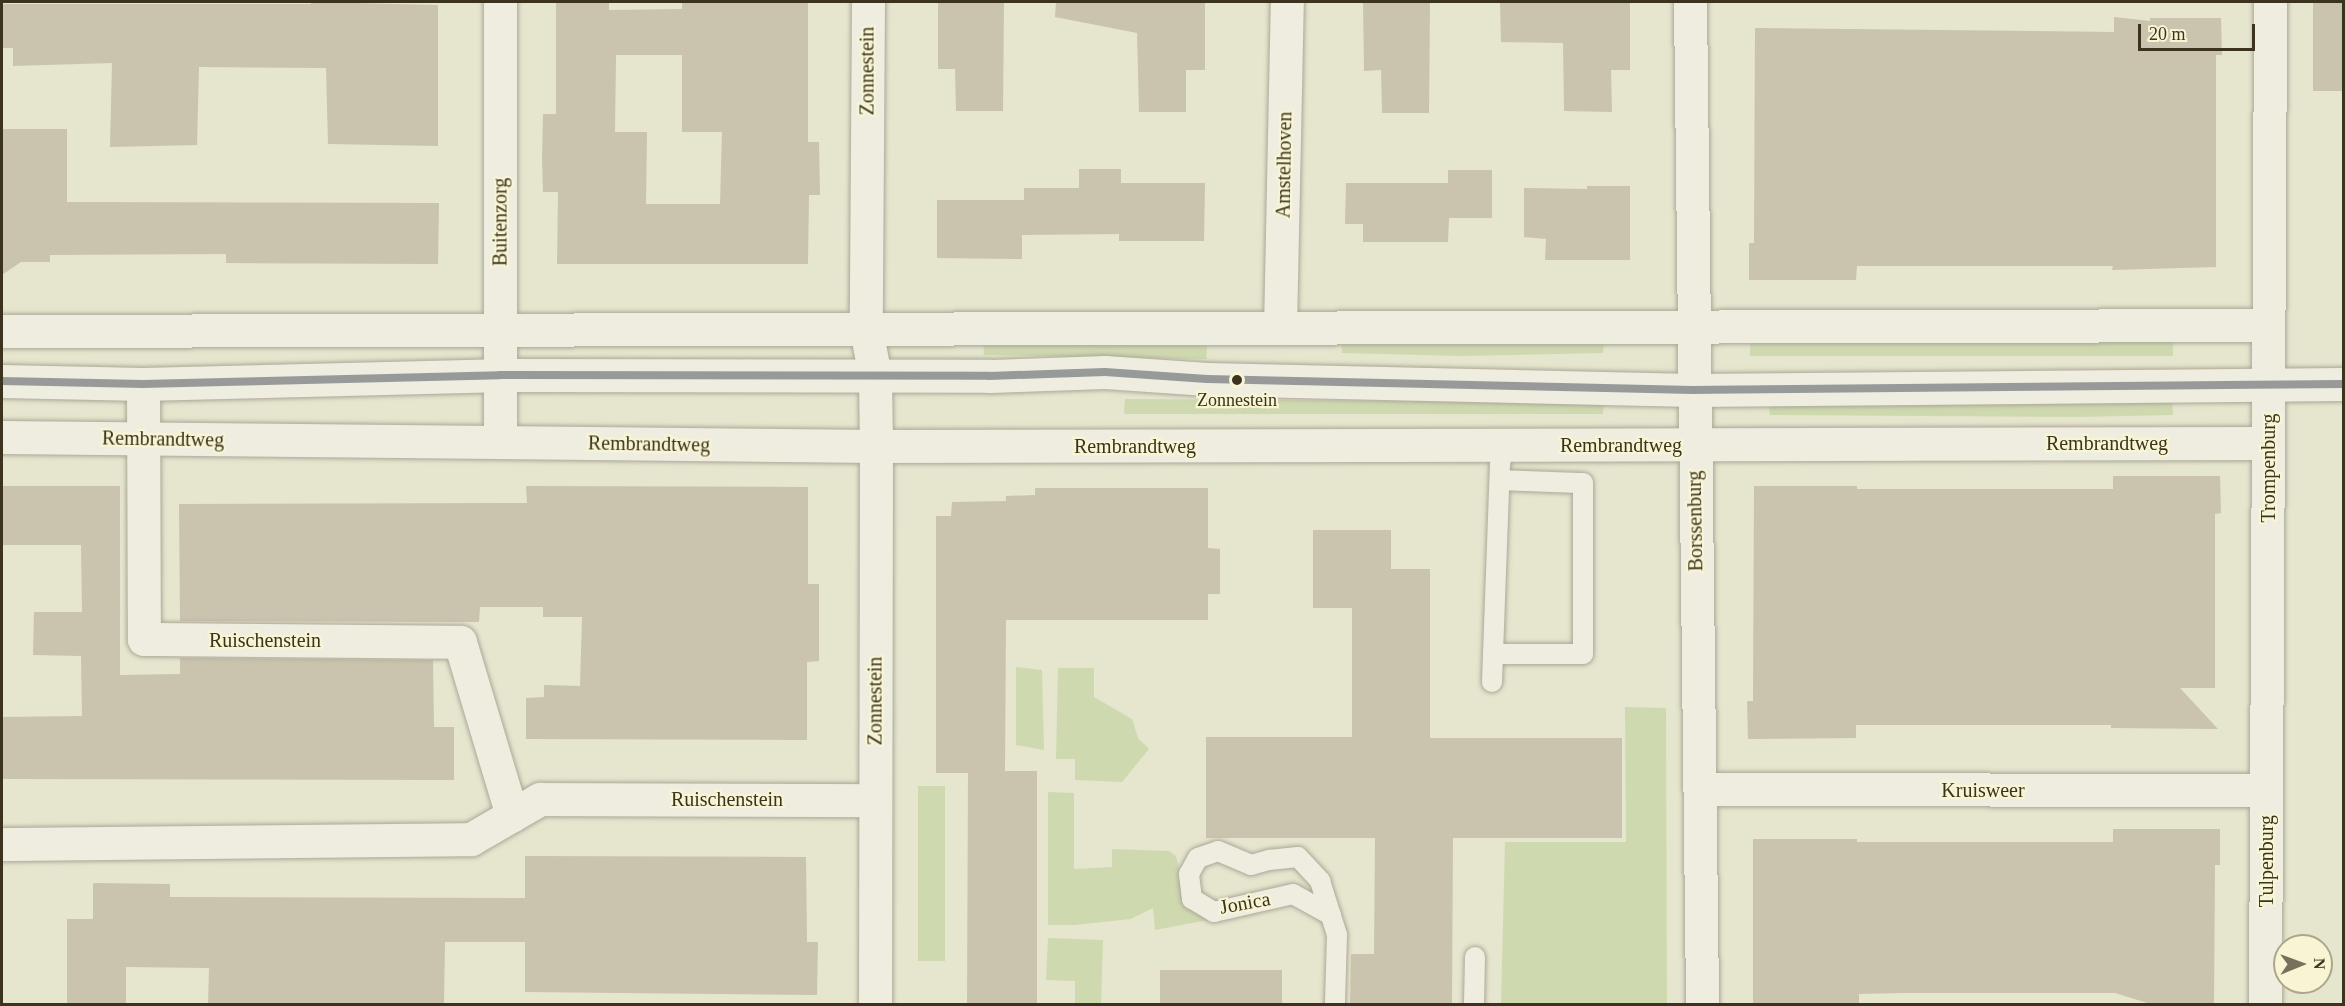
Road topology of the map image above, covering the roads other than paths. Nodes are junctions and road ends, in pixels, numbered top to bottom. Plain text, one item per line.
1 (500, 2) edge
2 (868, 2) edge
3 (1287, 2) edge
4 (1690, 2) edge
5 (2270, 2) edge
6 (2268, 325) junction
7 (1692, 326) junction
8 (1280, 328) junction
9 (866, 329) junction
10 (2, 331) edge
11 (500, 331) junction
12 (500, 375) junction
13 (875, 376) junction
14 (2, 381) edge
15 (2268, 383) junction
16 (143, 384) junction
17 (2343, 384) edge
18 (1693, 390) junction
19 (2, 437) edge
20 (144, 438) junction
21 (500, 442) junction
22 (2268, 443) junction
23 (1694, 444) junction
24 (1503, 445) junction
25 (876, 446) junction
26 (1500, 480) junction
27 (1493, 654) junction
28 (1492, 682) dead end
29 (1701, 789) junction
30 (2266, 790) junction
31 (875, 800) junction
32 (512, 815) junction
33 (2, 844) edge
34 (1330, 915) junction
35 (1475, 957) dead end
36 (875, 1005) edge
37 (1335, 1005) edge
38 (1474, 1005) edge
39 (1702, 1005) edge
40 (2265, 1005) edge

1 - 11 street, Buitenzorg
2 - 9 street, Zonnestein
3 - 8 street, Amstelhoven
4 - 7 street, Borssenburg
5 - 6 street, Trompenburg
6 - 7 street
6 - 15 street, Trompenburg
7 - 8 street
7 - 18 street, Borssenburg
8 - 9 street
9 - 11 street
9 - 13 street, Zonnestein
10 - 11 street
11 - 12 street, Buitenzorg
12 - 13 street
12 - 16 street
12 - 21 street, Buitenzorg
13 - 18 street
13 - 25 street, Zonnestein
14 - 16 street
15 - 17 street
15 - 18 street
15 - 22 street, Trompenburg
16 - 20 street, Ruischenstein
18 - 23 street, Borssenburg
19 - 20 street, Rembrandtweg
20 - 21 street, Rembrandtweg
20 - 32 street, Ruischenstein
21 - 25 street, Rembrandtweg
22 - 23 street, Rembrandtweg
22 - 30 street, Trompenburg
23 - 24 street, Rembrandtweg
23 - 29 street, Borssenburg
24 - 25 street, Rembrandtweg
24 - 26 lane
25 - 31 street, Zonnestein
26 - 27 lane
26 - 27 lane
27 - 28 lane
29 - 30 street, Kruisweer
29 - 39 street, Borssenburg
30 - 40 street, Tulpenburg
31 - 32 street, Ruischenstein
31 - 36 street, Zonnestein
32 - 33 street, Ruischenstein
34 - 34 lane, Jonica
34 - 37 lane, Jonica
35 - 38 lane

